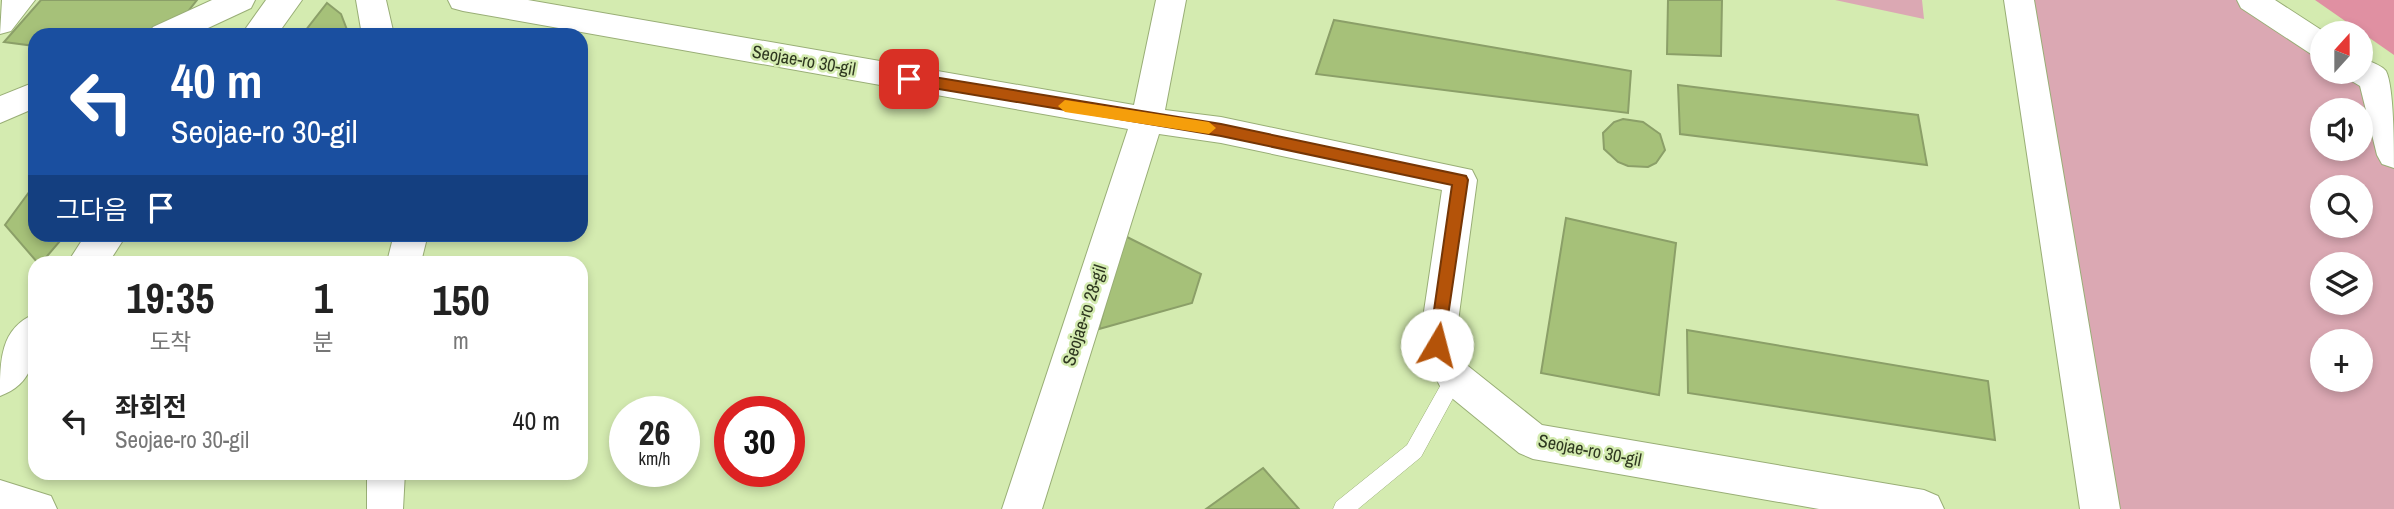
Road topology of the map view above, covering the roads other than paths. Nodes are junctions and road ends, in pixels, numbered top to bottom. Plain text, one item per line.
1 (20, 0) edge
2 (240, 0) edge
3 (285, 0) edge
4 (371, 0) edge
5 (463, 0) edge
6 (1171, 0) edge
7 (2019, 0) edge
8 (2252, 0) edge
9 (0, 23) edge
10 (569, 27) edge
11 (179, 28) edge
12 (263, 28) edge
13 (377, 28) edge
14 (588, 30) edge
15 (2310, 38) edge
16 (2373, 78) edge
17 (28, 97) edge
18 (0, 110) edge
19 (1146, 120) junction
20 (2394, 155) edge
21 (28, 340) edge
22 (0, 378) edge
23 (1455, 378) junction
24 (0, 498) edge
25 (37, 509) edge
26 (1021, 509) edge
27 (1343, 509) edge
28 (1924, 509) edge
29 (2100, 509) edge

1 - 9 street
2 - 11 street
3 - 12 main road
4 - 13 street
5 - 10 street, Seojae-ro 30-gil
6 - 19 street, Seojae-ro 28-gil
7 - 29 street
8 - 15 street
14 - 19 street, Seojae-ro 30-gil
16 - 20 street
17 - 18 street
19 - 23 street, Seojae-ro 30-gil
19 - 26 street, Seojae-ro 28-gil
21 - 22 main road
23 - 27 lane
23 - 28 street, Seojae-ro 30-gil
24 - 25 street

